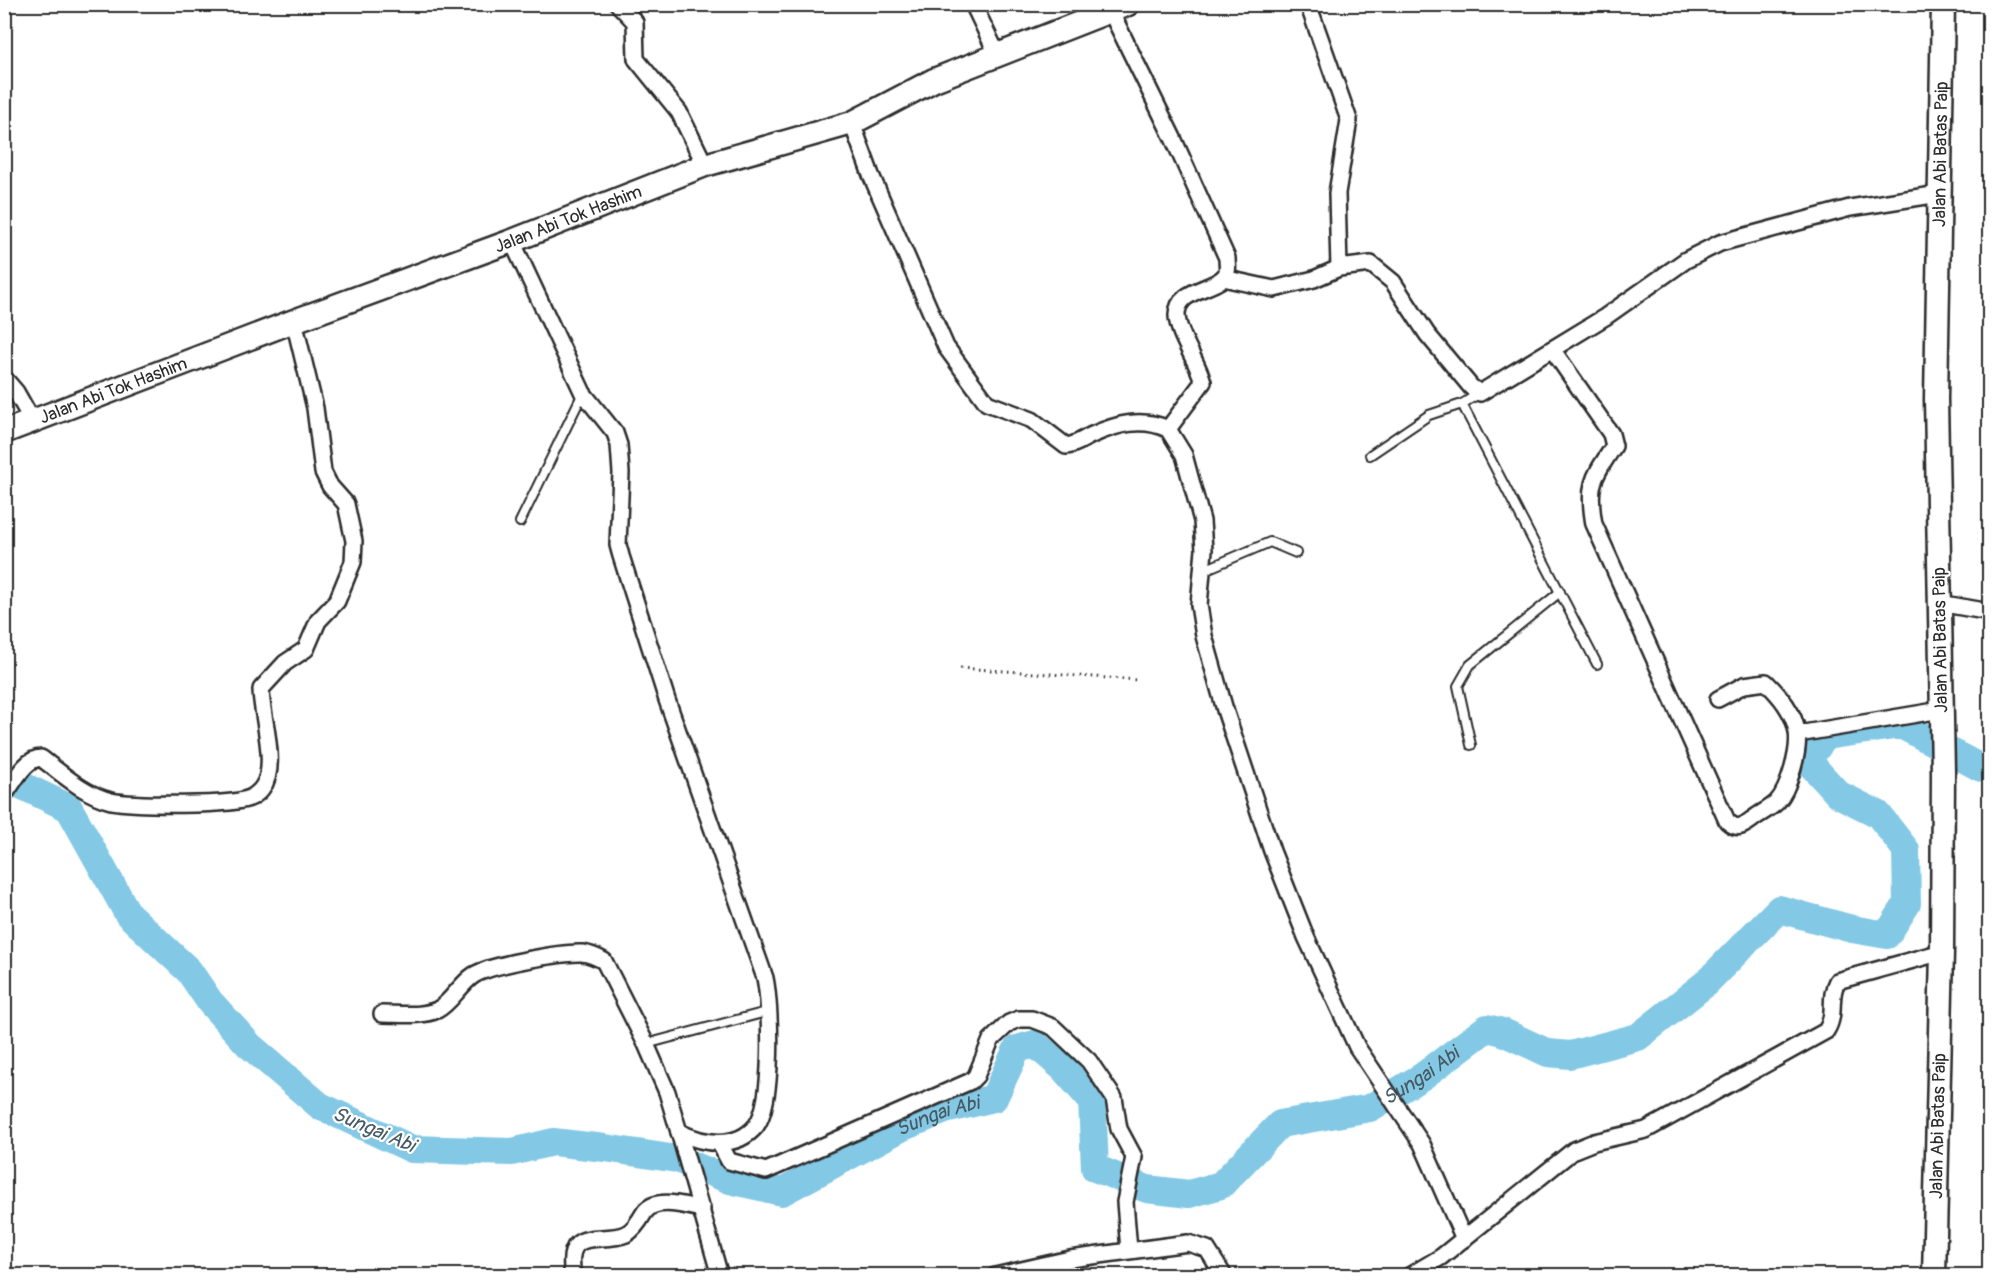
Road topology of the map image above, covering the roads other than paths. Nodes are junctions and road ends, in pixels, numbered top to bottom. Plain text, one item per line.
1 (618, 4) edge
2 (973, 4) edge
3 (1308, 4) edge
4 (1943, 4) edge
5 (1120, 8) edge
6 (997, 54) junction
7 (852, 123) junction
8 (705, 165) junction
9 (1939, 194) junction
10 (512, 241) junction
11 (1339, 268) junction
12 (1223, 278) junction
13 (294, 321) junction
14 (1552, 349) junction
15 (4, 378) edge
16 (583, 393) junction
17 (1480, 393) junction
18 (1462, 404) junction
19 (33, 422) junction
20 (1168, 429) junction
21 (4, 432) edge
22 (1370, 455) dead end
23 (520, 522) dead end
24 (1296, 553) dead end
25 (1201, 572) junction
26 (1560, 592) junction
27 (1939, 603) junction
28 (1989, 612) edge
29 (1597, 664) dead end
30 (1718, 699) dead end
31 (1942, 718) junction
32 (1798, 734) junction
33 (1471, 745) dead end
34 (4, 795) edge
35 (1942, 952) junction
36 (770, 1011) junction
37 (382, 1014) dead end
38 (646, 1044) junction
39 (679, 1132) junction
40 (720, 1144) junction
41 (702, 1209) junction
42 (1464, 1239) junction
43 (1129, 1250) junction
44 (573, 1275) edge
45 (720, 1275) edge
46 (995, 1275) edge
47 (1224, 1275) edge
48 (1409, 1275) edge
49 (1934, 1275) edge

1 - 8 street
2 - 6 street
3 - 11 street
4 - 9 main road, Jalan Abi Batas Paip
5 - 6 main road, Jalan Abi Tok Hashim
5 - 12 street
6 - 7 main road, Jalan Abi Tok Hashim
7 - 8 main road, Jalan Abi Tok Hashim
7 - 20 street
8 - 10 main road, Jalan Abi Tok Hashim
9 - 14 street
9 - 27 main road, Jalan Abi Batas Paip
10 - 13 main road, Jalan Abi Tok Hashim
10 - 16 street
11 - 12 street
11 - 17 street
12 - 20 street
13 - 19 main road, Jalan Abi Tok Hashim
13 - 34 street
14 - 17 street
14 - 32 street
15 - 19 street
16 - 23 lane
16 - 36 street
17 - 18 lane
18 - 22 lane
18 - 26 lane
19 - 21 main road, Jalan Abi Tok Hashim
20 - 25 street
24 - 25 lane
25 - 42 street
26 - 29 lane
26 - 33 lane
27 - 28 street
27 - 31 main road, Jalan Abi Batas Paip
30 - 32 street
31 - 32 street
31 - 35 main road, Jalan Abi Batas Paip
35 - 42 street
35 - 49 main road, Jalan Abi Batas Paip
36 - 38 lane
36 - 40 street
37 - 38 street
38 - 39 street
39 - 40 street
39 - 41 street
40 - 43 street
41 - 44 street
41 - 45 street
42 - 48 street
43 - 46 street
43 - 47 street

